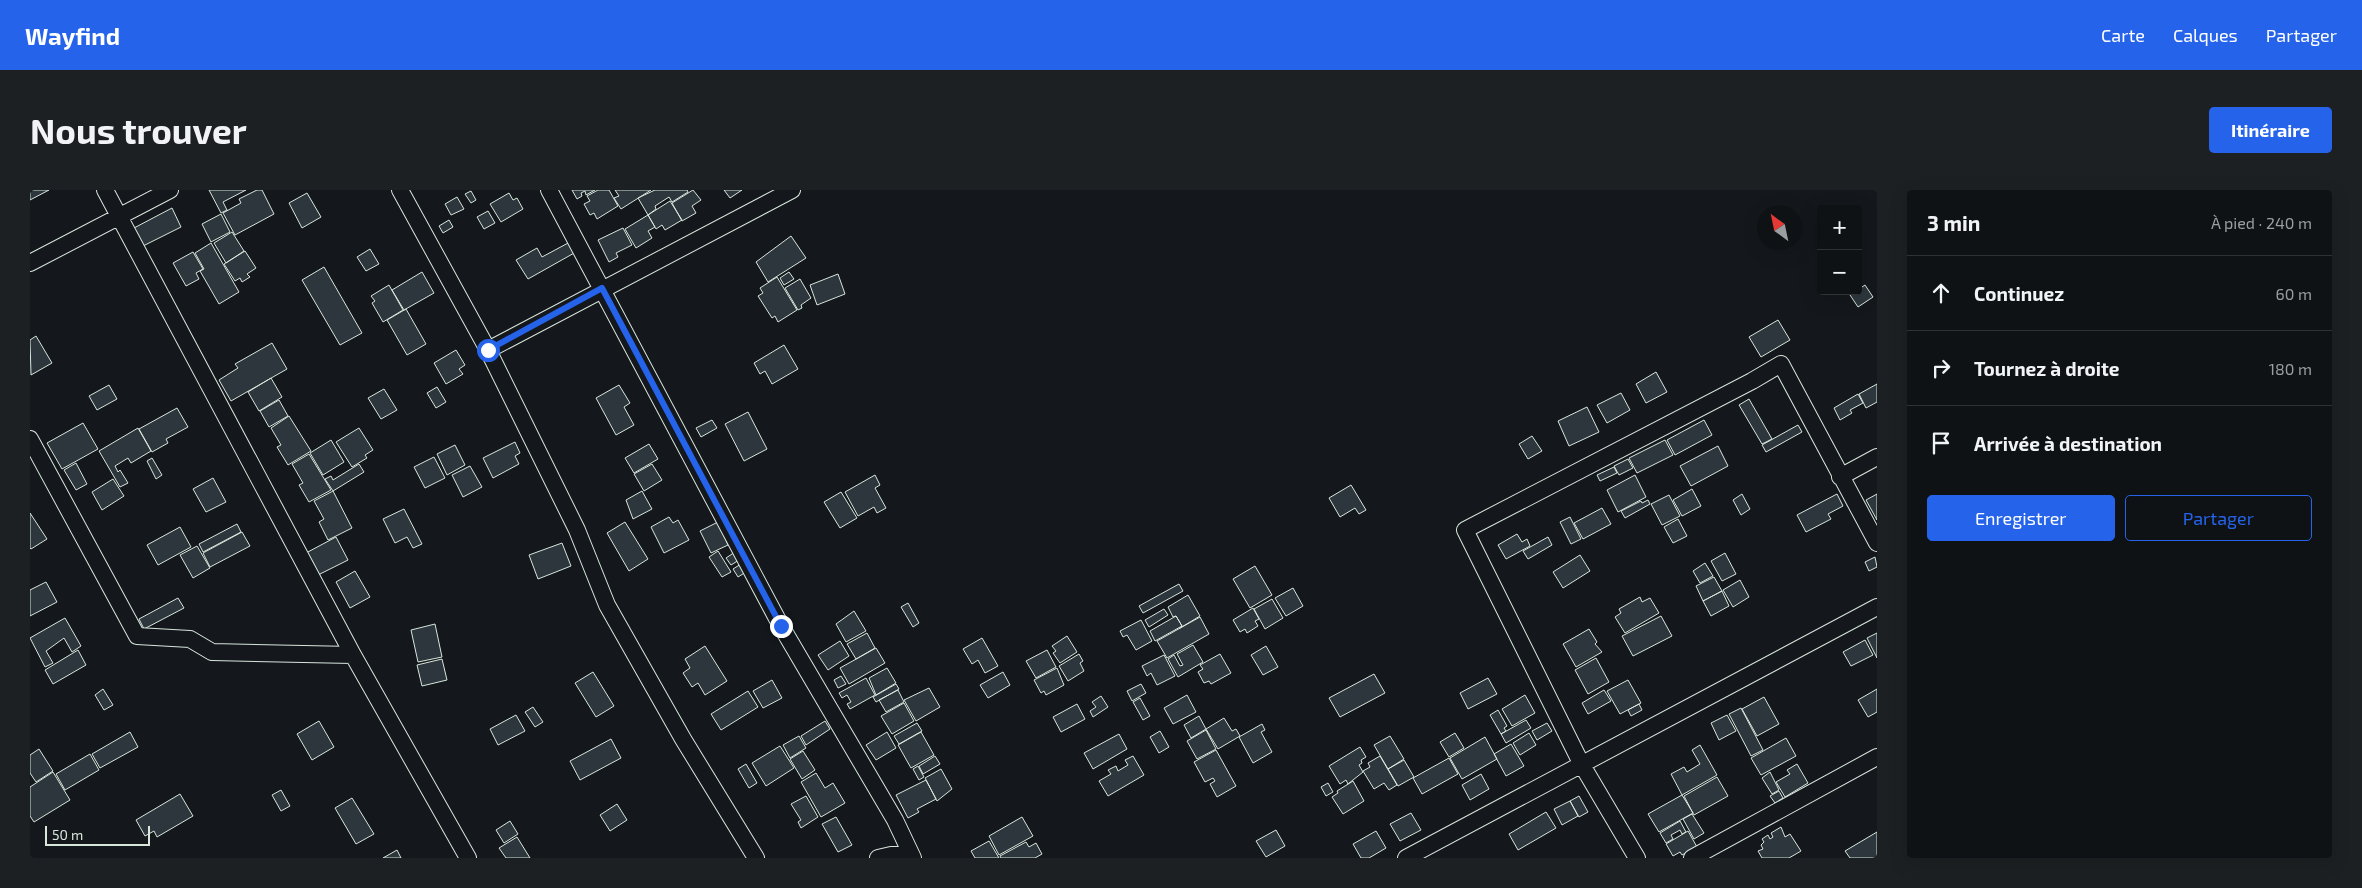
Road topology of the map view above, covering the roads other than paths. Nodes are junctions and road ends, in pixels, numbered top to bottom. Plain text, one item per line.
1 (106, 190) edge
2 (170, 190) edge
3 (400, 190) edge
4 (549, 190) edge
5 (792, 190) edge
6 (120, 215) junction
7 (30, 263) edge
8 (602, 288) junction
9 (488, 350) junction
10 (30, 438) edge
11 (1877, 457) edge
12 (1840, 476) junction
13 (1877, 543) edge
14 (1877, 606) edge
15 (353, 655) junction
16 (1877, 757) edge
17 (1582, 765) junction
18 (462, 856) edge
19 (912, 856) edge
20 (756, 858) edge
21 (878, 858) edge
22 (1406, 858) edge
23 (1637, 858) edge
24 (1692, 858) edge

1 - 6 street
2 - 6 street
3 - 9 street
4 - 8 street
5 - 8 street
6 - 7 street
6 - 15 street
8 - 9 street
8 - 19 street
9 - 20 street
10 - 15 street
11 - 12 street
12 - 13 street
12 - 17 street
14 - 17 street
15 - 18 street
16 - 24 street
17 - 22 street
17 - 23 street
19 - 21 street

